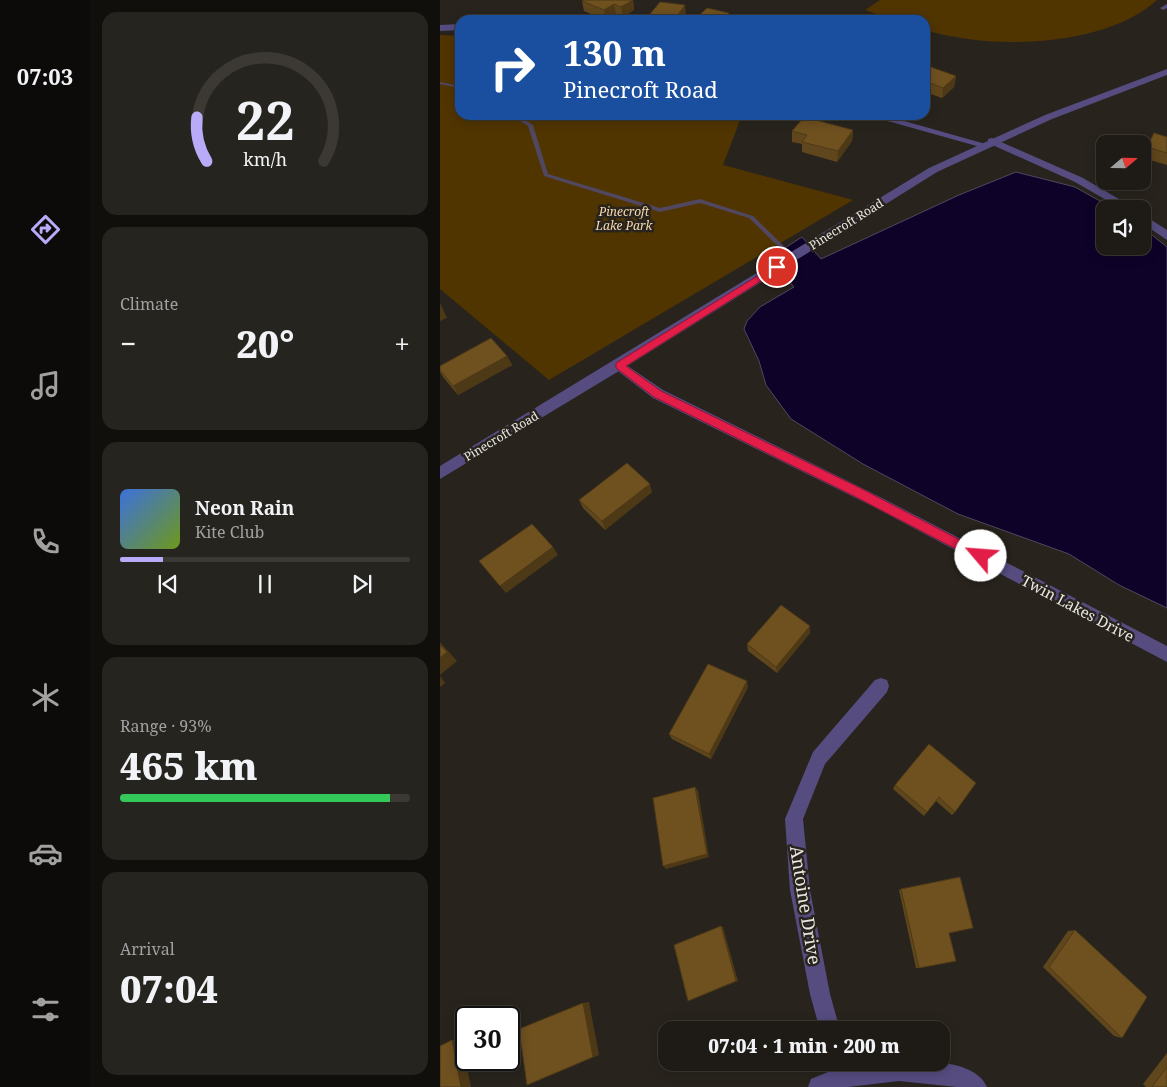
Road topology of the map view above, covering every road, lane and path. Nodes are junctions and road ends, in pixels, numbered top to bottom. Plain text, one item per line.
1 (440, 28) edge
2 (455, 28) edge
3 (1167, 72) edge
4 (892, 120) edge
5 (988, 143) junction
6 (1115, 200) edge
7 (1151, 224) edge
8 (1167, 236) edge
9 (619, 365) junction
10 (440, 473) edge
11 (1167, 654) edge
12 (881, 686) dead end
13 (828, 1021) edge
14 (840, 1071) edge
15 (909, 1071) edge
16 (819, 1087) edge
17 (976, 1087) edge

1 - 2 street
3 - 5 street, Pinecroft Road
4 - 5 street
5 - 6 street
5 - 9 street, Pinecroft Road
7 - 8 street
9 - 10 street, Pinecroft Road
9 - 11 street, Twin Lakes Drive
12 - 13 street, Antoine Drive
14 - 16 street
15 - 17 street

